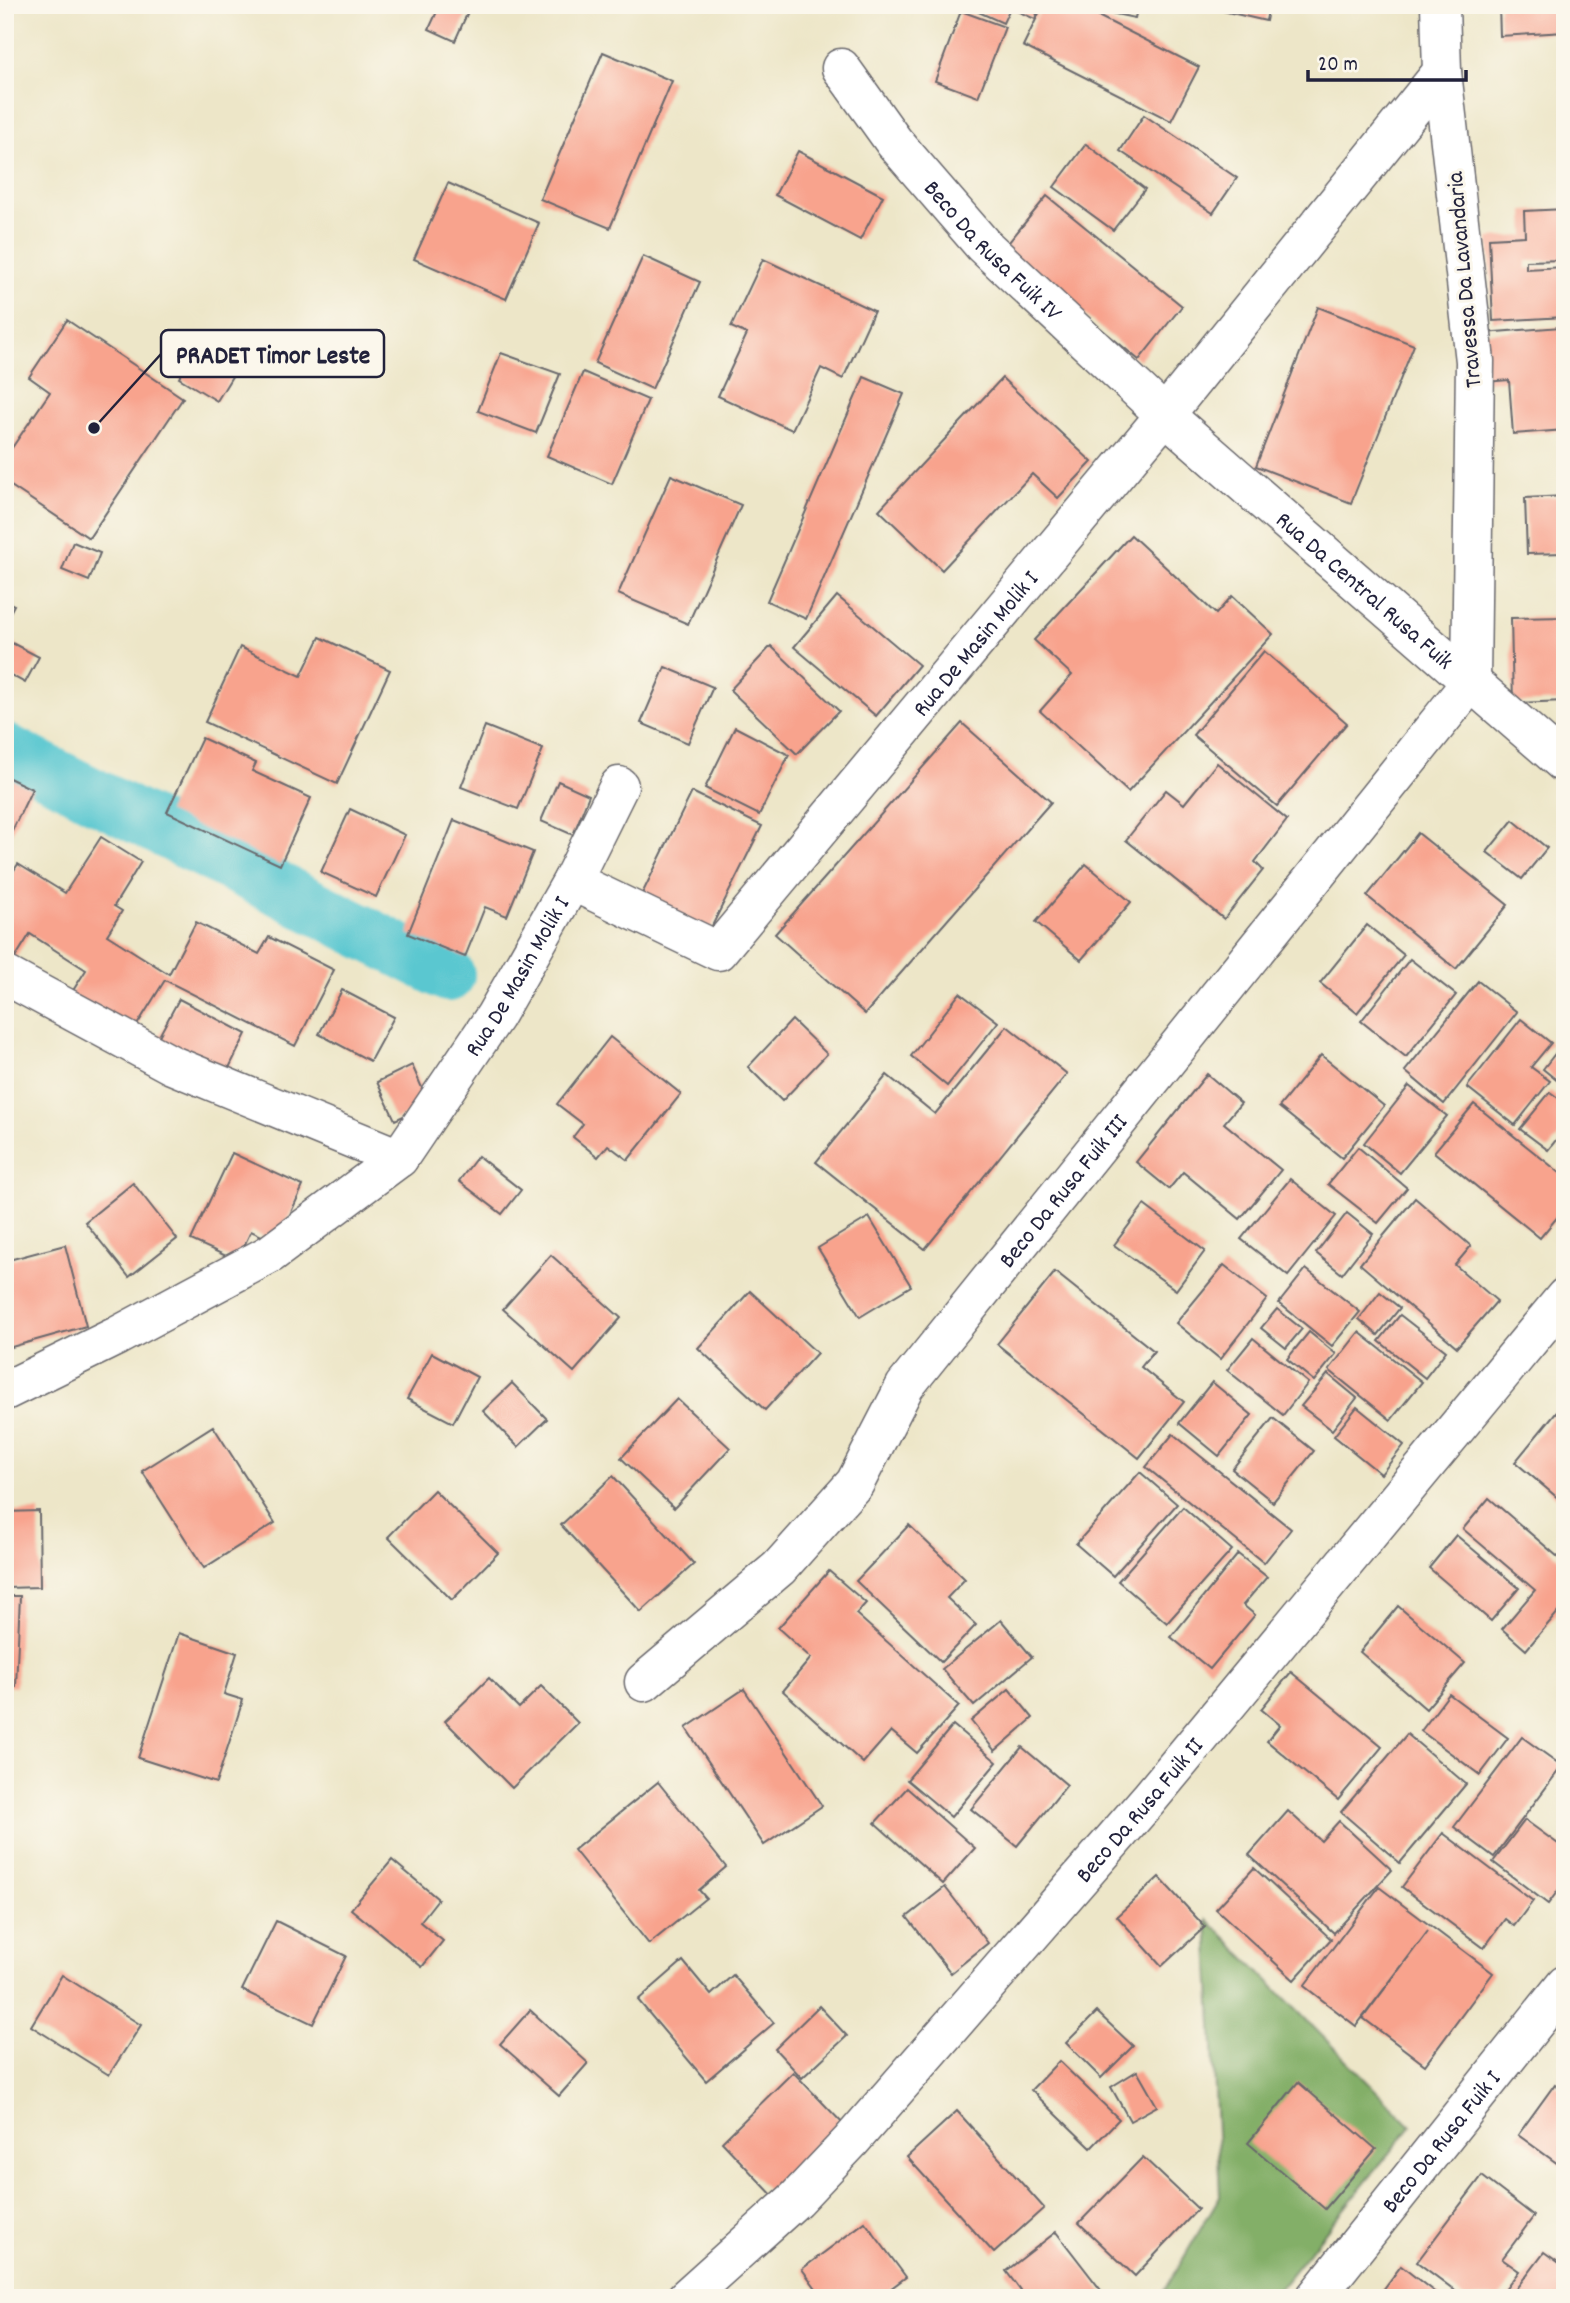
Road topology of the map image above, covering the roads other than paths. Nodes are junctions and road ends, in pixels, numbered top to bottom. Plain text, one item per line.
1 (1440, 5) edge
2 (841, 68) dead end
3 (1442, 72) junction
4 (1166, 415) junction
5 (1471, 682) junction
6 (1565, 764) edge
7 (619, 786) dead end
8 (572, 881) junction
9 (5, 975) edge
10 (399, 1158) junction
11 (1565, 1297) edge
12 (5, 1391) edge
13 (644, 1682) dead end
14 (1565, 1985) edge
15 (686, 2298) edge
16 (1315, 2298) edge

1 - 3 street, Travessa Da Lavandaria
2 - 4 street, Beco Da Rusa Fuik IV
3 - 4 street
3 - 5 street, Travessa Da Lavandaria
4 - 5 street, Rua Da Central Rusa Fuik
4 - 8 street, Rua De Masin Molik I
5 - 6 street, Rua Da Central Rusa Fuik
5 - 13 street, Beco Da Rusa Fuik III
7 - 8 street
8 - 10 street, Rua De Masin Molik I
9 - 10 street
10 - 12 street, Rua De Masin Molik I
11 - 15 street, Beco Da Rusa Fuik II
14 - 16 street, Beco Da Rusa Fuik I

